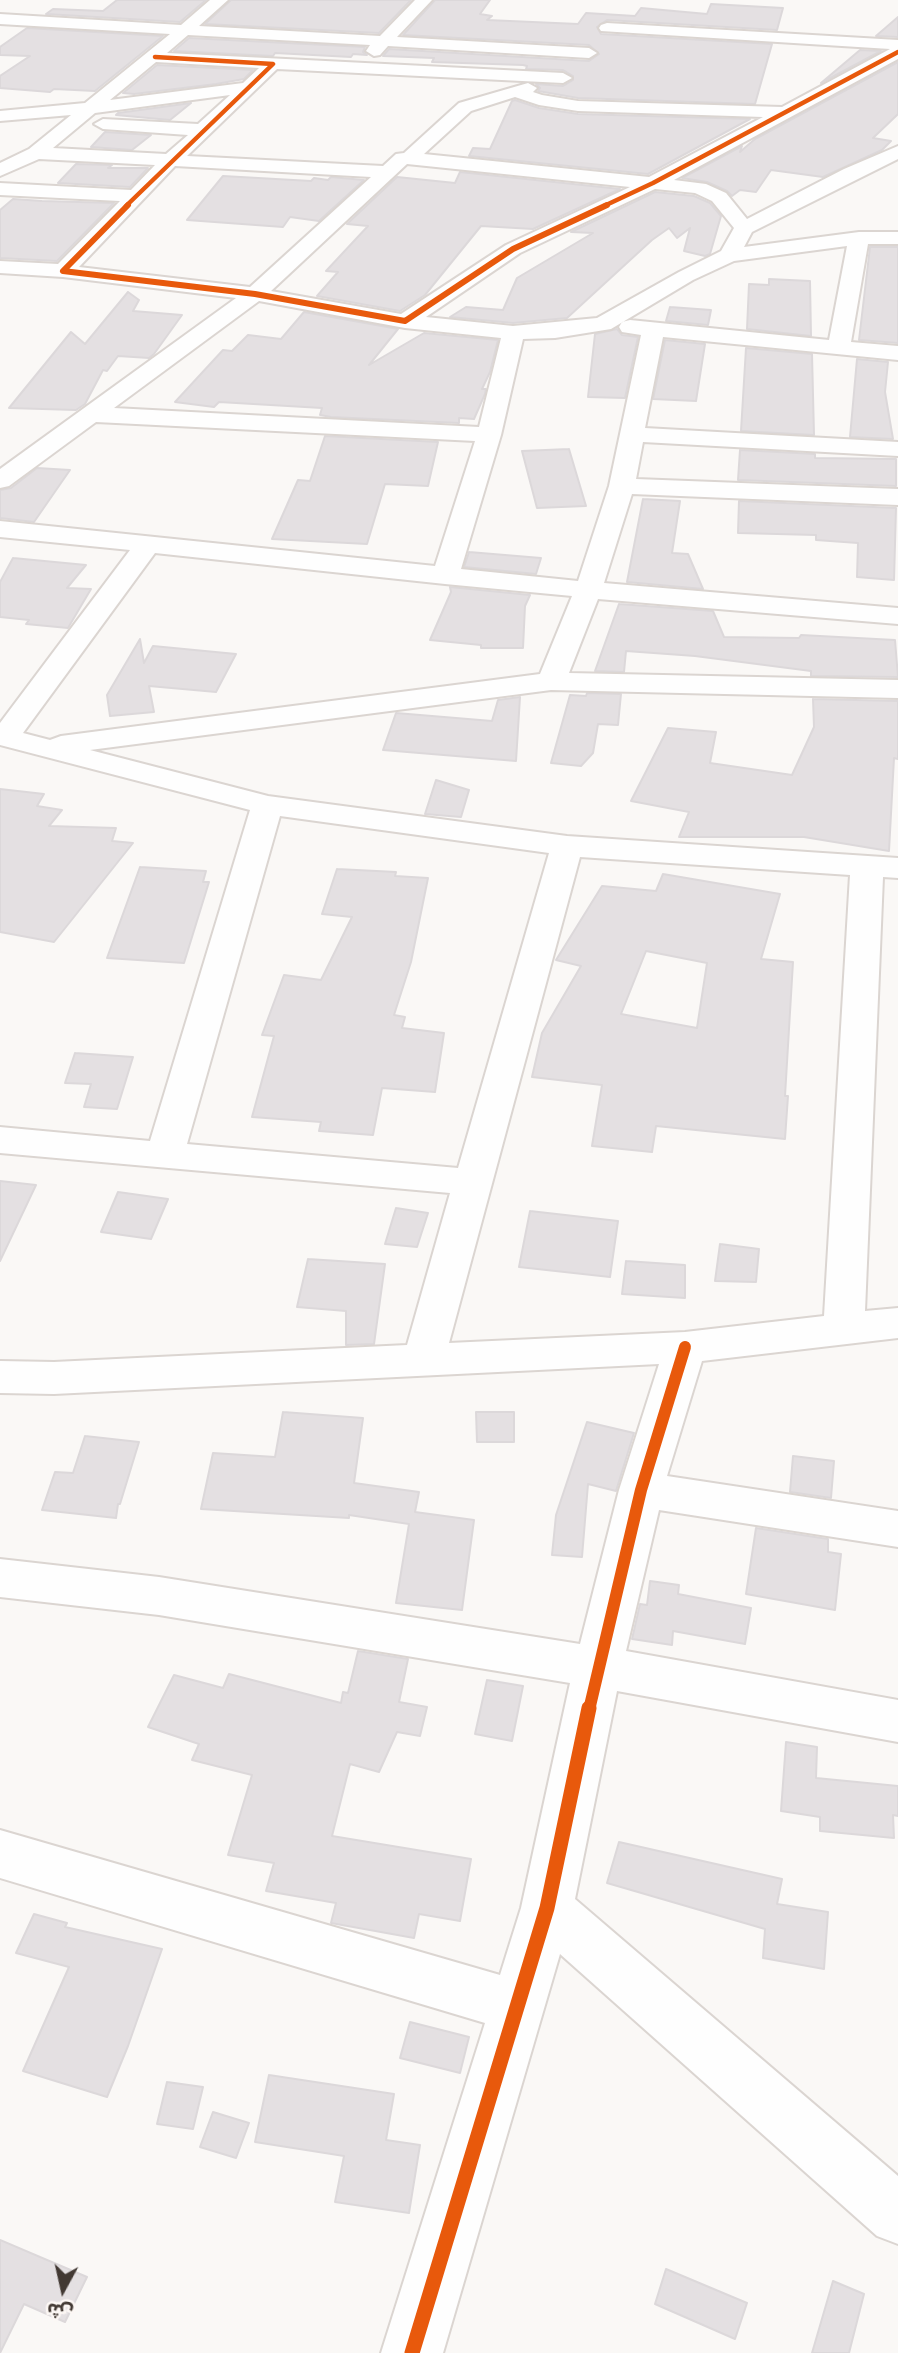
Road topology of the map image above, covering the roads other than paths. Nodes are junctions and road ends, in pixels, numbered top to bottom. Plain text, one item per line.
1 (220, 0) edge
2 (424, 0) edge
3 (621, 9) dead end
4 (0, 19) edge
5 (607, 27) junction
6 (188, 28) junction
7 (386, 41) junction
8 (898, 45) edge
9 (898, 52) edge
10 (589, 53) junction
11 (155, 57) junction
12 (273, 64) junction
13 (354, 68) junction
14 (563, 78) junction
15 (246, 88) junction
16 (515, 91) junction
17 (92, 108) junction
18 (784, 112) junction
19 (0, 116) edge
20 (75, 122) junction
21 (202, 130) junction
22 (898, 152) edge
23 (36, 153) junction
24 (409, 158) junction
25 (169, 162) junction
26 (0, 170) edge
27 (385, 172) junction
28 (850, 173) junction
29 (882, 179) dead end
30 (653, 183) junction
31 (0, 189) edge
32 (138, 196) junction
33 (744, 228) junction
34 (859, 238) junction
35 (898, 238) edge
36 (729, 255) junction
37 (62, 271) junction
38 (4, 276) edge
39 (255, 294) junction
40 (405, 321) junction
41 (603, 324) junction
42 (653, 329) junction
43 (513, 333) junction
44 (839, 347) junction
45 (898, 353) edge
46 (88, 414) junction
47 (631, 434) junction
48 (489, 435) junction
49 (898, 449) edge
50 (0, 453) edge
51 (34, 457) junction
52 (0, 481) edge
53 (622, 486) junction
54 (898, 497) edge
55 (0, 529) edge
56 (148, 544) junction
57 (446, 576) junction
58 (588, 590) junction
59 (898, 616) edge
60 (551, 681) junction
61 (898, 689) edge
62 (3, 737) edge
63 (41, 747) junction
64 (267, 805) junction
65 (567, 846) junction
66 (882, 867) edge
67 (0, 1139) edge
68 (165, 1154) junction
69 (471, 1182) junction
70 (898, 1323) edge
71 (844, 1330) junction
72 (685, 1347) junction
73 (423, 1361) junction
74 (0, 1377) edge
75 (641, 1490) junction
76 (898, 1529) edge
77 (0, 1578) edge
78 (598, 1667) junction
79 (898, 1721) edge
80 (0, 1854) edge
81 (547, 1908) junction
82 (517, 2006) junction
83 (898, 2215) edge
84 (412, 2353) edge

1 - 6 street
2 - 7 street
3 - 5 street
4 - 6 street
5 - 8 street
5 - 10 street
6 - 7 street
6 - 11 street
7 - 10 street
7 - 13 street
9 - 18 street
10 - 14 street
11 - 12 street
11 - 17 street
12 - 13 street
12 - 15 street
13 - 14 street
14 - 16 street
15 - 17 street
15 - 21 street
16 - 18 street
16 - 24 street
17 - 19 street
17 - 20 street
18 - 30 street
20 - 21 street
20 - 23 street
21 - 25 street
22 - 28 street
23 - 25 street
23 - 26 street
24 - 27 street
24 - 30 street
25 - 27 street
25 - 32 street
27 - 39 street
28 - 29 street
28 - 33 street
30 - 33 street
30 - 40 street
31 - 32 street
32 - 37 street
33 - 36 street
34 - 35 street
34 - 36 street
34 - 44 street
36 - 41 street
37 - 38 street
37 - 39 street
39 - 40 street
39 - 46 street
40 - 43 street
41 - 42 street
41 - 43 street
42 - 44 street
42 - 47 street
43 - 48 street
44 - 45 street
46 - 48 street
46 - 51 street
47 - 49 street
47 - 53 street
48 - 57 street
50 - 51 street
51 - 52 street
53 - 54 street
53 - 58 street
55 - 56 street
56 - 57 street
56 - 62 street
57 - 58 street
58 - 59 street
58 - 60 street
60 - 61 street
60 - 63 street
62 - 63 street
63 - 64 street
64 - 65 street
64 - 68 street
65 - 66 street
65 - 69 street
66 - 71 street
67 - 68 street
68 - 69 street
69 - 73 street
70 - 71 street
71 - 72 street
72 - 73 street
72 - 75 street
73 - 74 street
75 - 76 street
75 - 78 street
77 - 78 street
78 - 79 street
78 - 81 street
80 - 82 street
81 - 82 street
81 - 83 street
82 - 84 street

